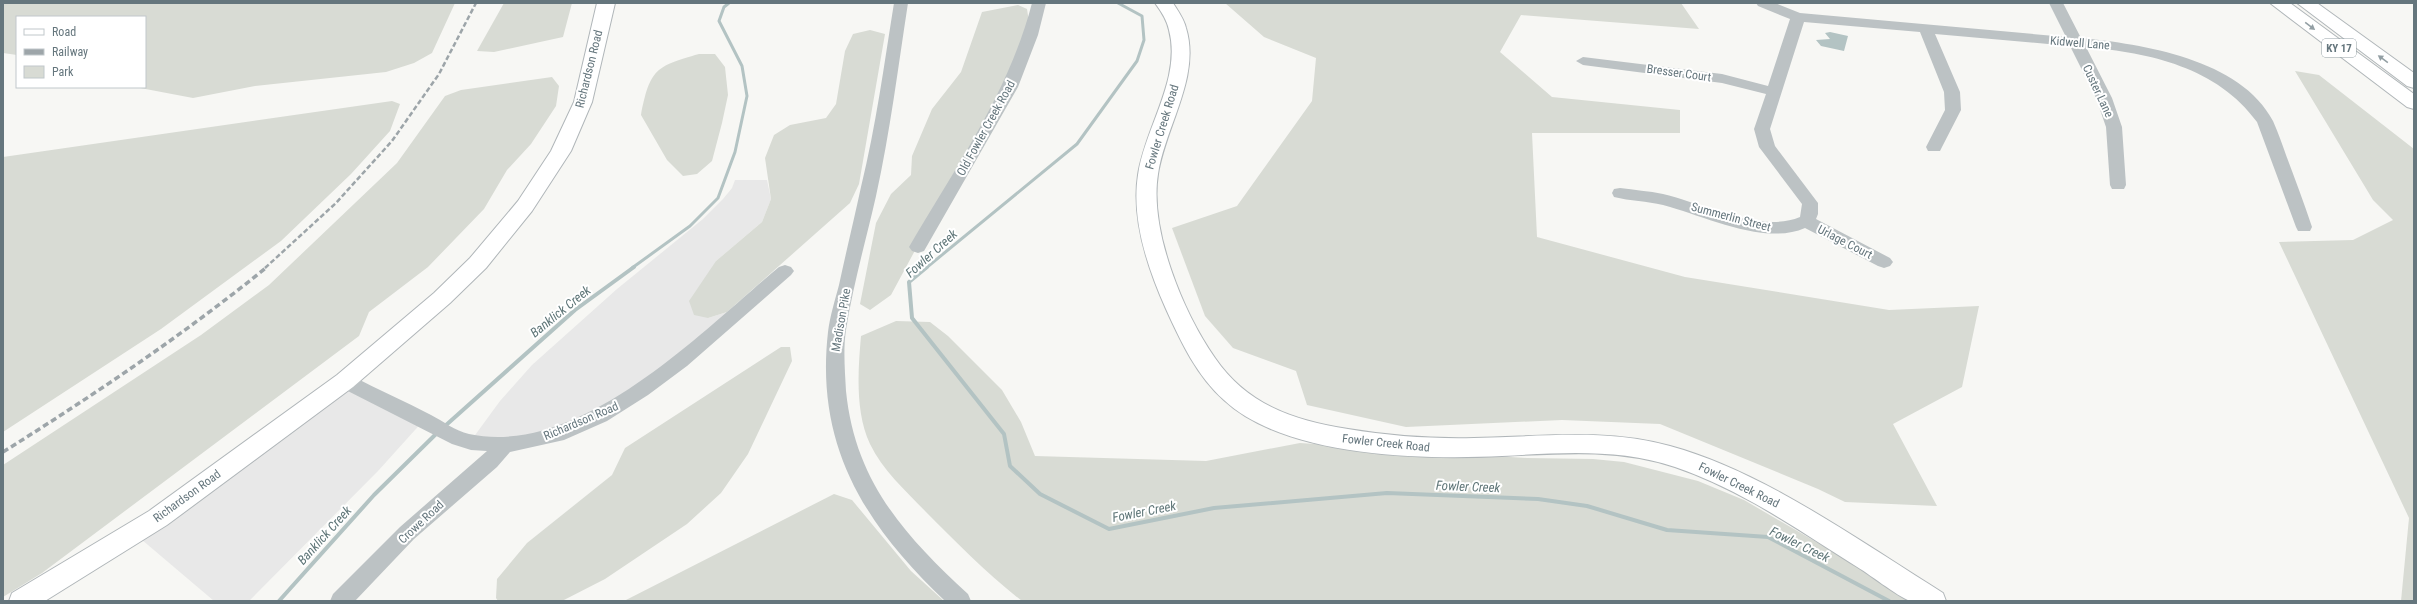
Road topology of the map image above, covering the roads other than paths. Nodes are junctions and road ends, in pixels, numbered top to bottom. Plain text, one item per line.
1 (606, 3) edge
2 (901, 3) edge
3 (1039, 3) edge
4 (1164, 3) edge
5 (1763, 3) edge
6 (2056, 3) edge
7 (2279, 3) edge
8 (2306, 3) edge
9 (1798, 17) junction
10 (1926, 29) junction
11 (2075, 42) junction
12 (1583, 61) dead end
13 (2414, 82) edge
14 (1774, 92) junction
15 (2414, 102) edge
16 (1934, 147) dead end
17 (2118, 185) dead end
18 (1620, 193) dead end
19 (1806, 221) junction
20 (2304, 227) dead end
21 (918, 247) dead end
22 (1884, 262) dead end
23 (785, 271) dead end
24 (345, 381) junction
25 (503, 446) junction
26 (22, 601) edge
27 (340, 601) edge
28 (960, 601) edge
29 (1933, 601) edge

1 - 24 main road, Richardson Road
2 - 28 street, Madison Pike
3 - 21 street, Old Fowler Creek Road
4 - 29 main road, Fowler Creek Road
5 - 9 street, Kidwell Lane
6 - 11 street, Custer Lane
7 -> 15 main road, KY 17
13 -> 8 main road, KY 17
9 - 10 street, Kidwell Lane
9 - 14 street
10 - 11 street, Kidwell Lane
10 - 16 street
11 - 17 street, Custer Lane
11 - 20 street, Kidwell Lane
12 - 14 street, Bresser Court
14 - 19 street
18 - 19 street, Summerlin Street
19 - 22 street, Urlage Court
23 - 25 street, Richardson Road
24 - 25 street, Richardson Road
24 - 26 main road, Richardson Road
25 - 27 street, Crowe Road

